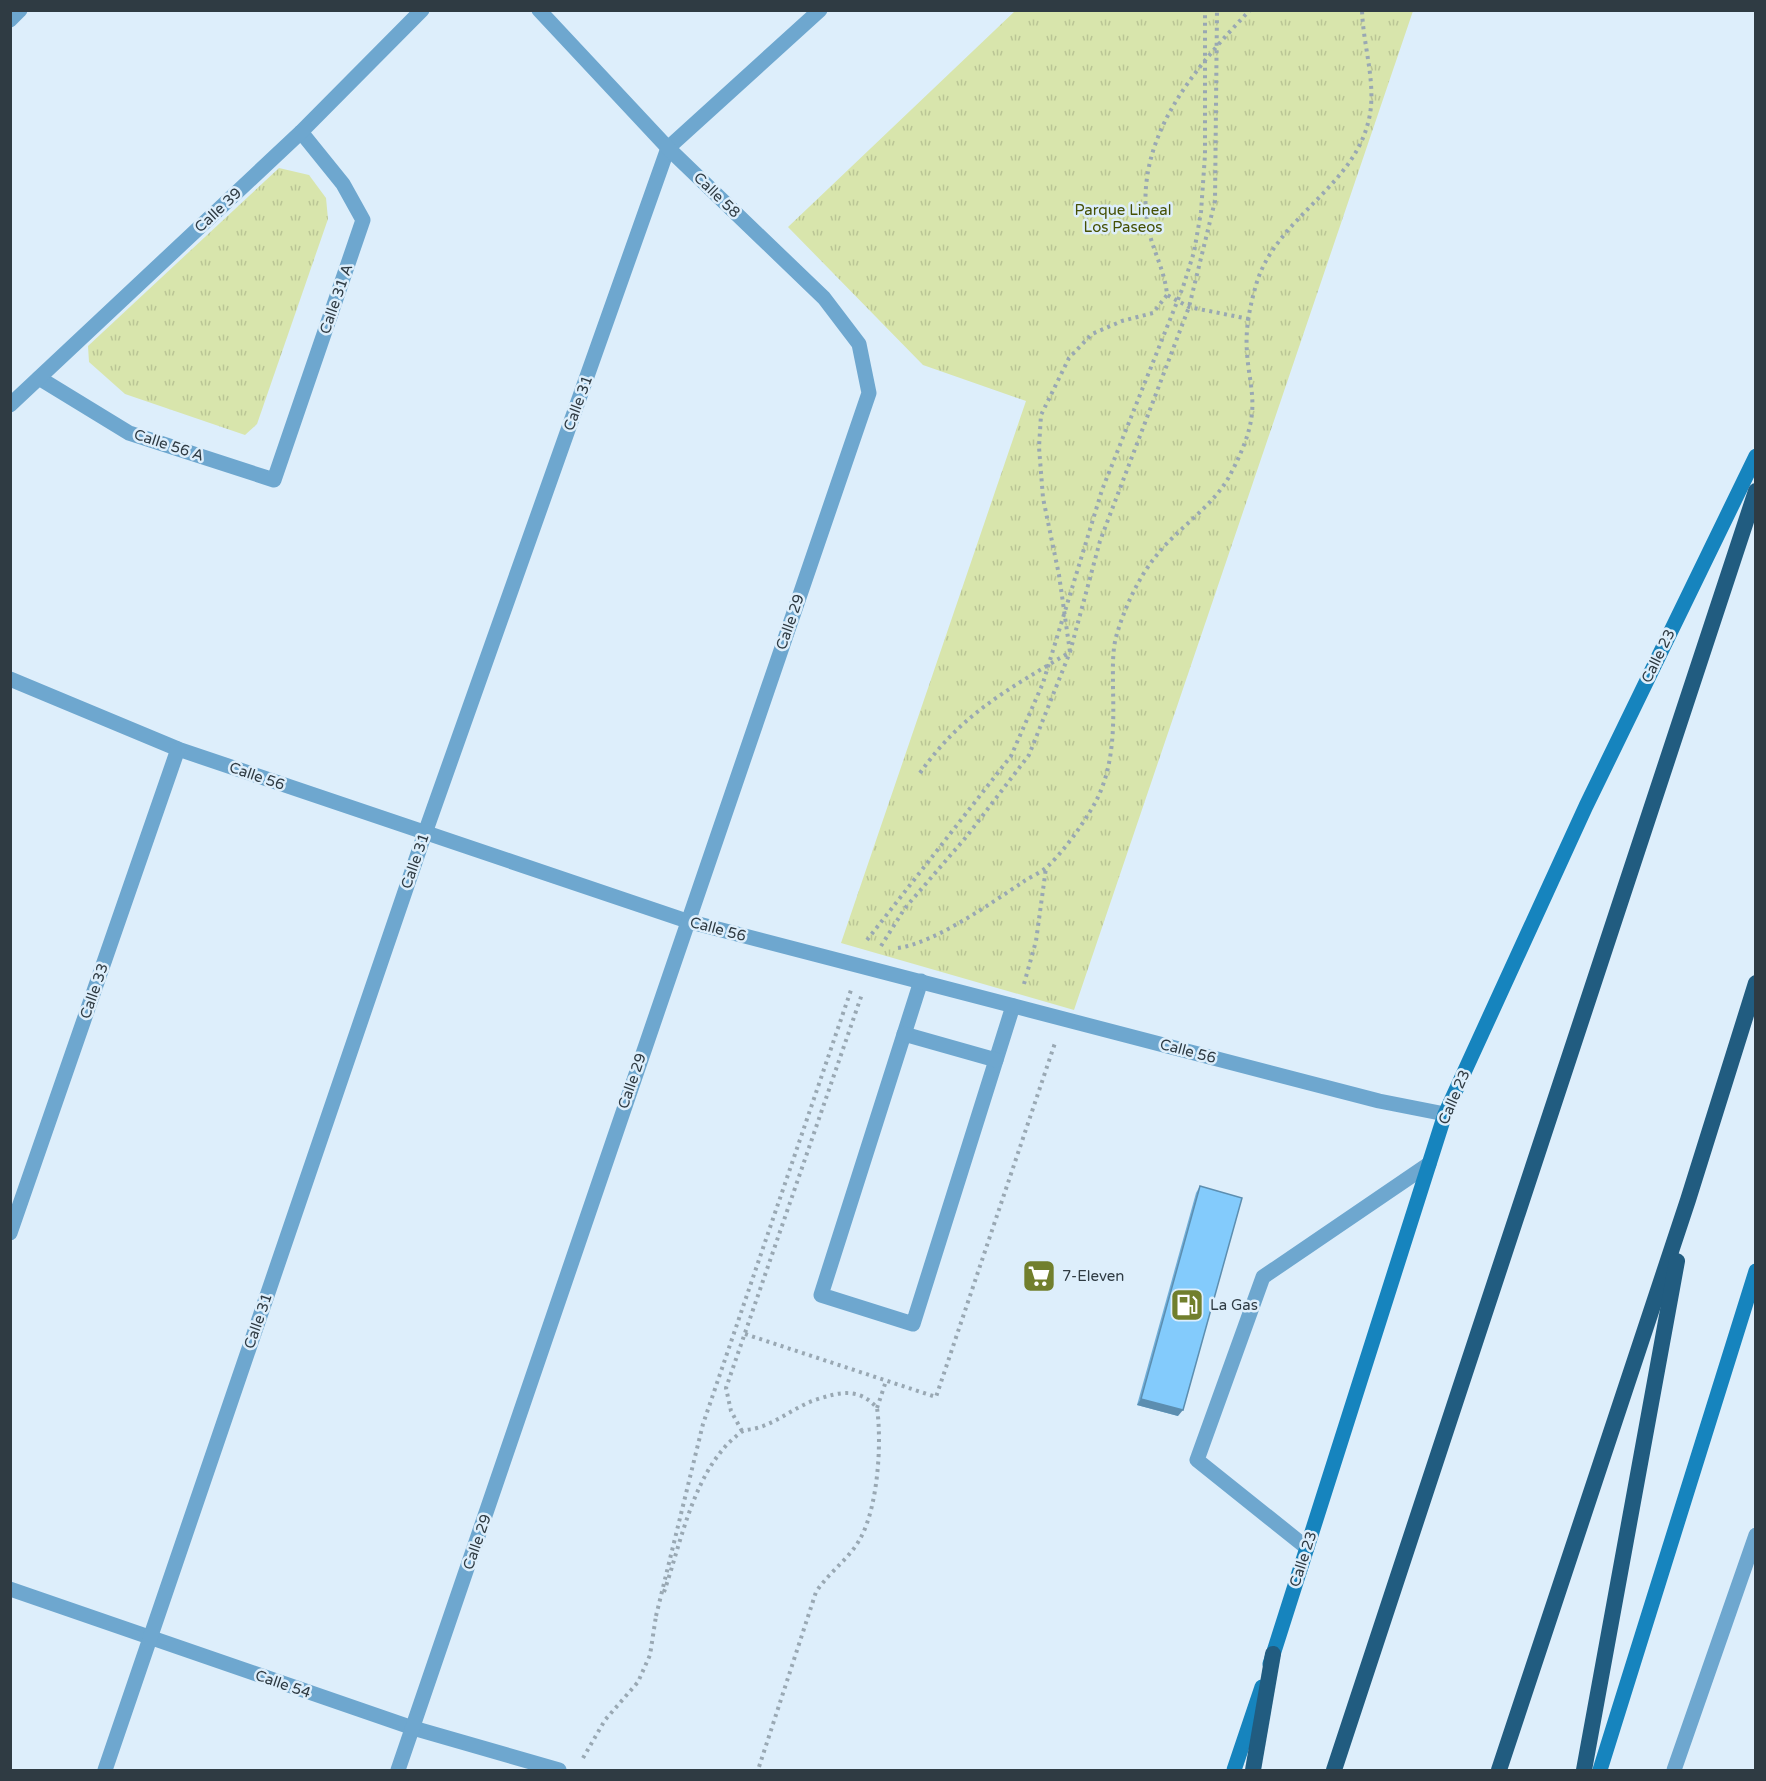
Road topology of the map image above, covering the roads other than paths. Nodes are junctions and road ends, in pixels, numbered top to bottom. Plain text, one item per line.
1 (20, 10) edge
2 (422, 10) edge
3 (539, 10) edge
4 (820, 10) edge
5 (10, 20) edge
6 (301, 132) junction
7 (668, 148) junction
8 (39, 378) junction
9 (869, 393) joint
10 (10, 405) edge
11 (1755, 456) edge
12 (274, 480) joint
13 (1755, 490) edge
14 (10, 679) edge
15 (178, 749) junction
16 (425, 833) junction
17 (687, 921) junction
18 (921, 981) junction
19 (1755, 984) edge
20 (1013, 1006) junction
21 (904, 1034) junction
22 (996, 1060) junction
23 (1445, 1114) junction
24 (1429, 1164) junction
25 (1688, 1200) junction
26 (10, 1233) edge
27 (1755, 1271) edge
28 (1755, 1535) edge
29 (1307, 1548) junction
30 (10, 1589) edge
31 (149, 1638) junction
32 (1273, 1654) junction
33 (413, 1728) junction
34 (105, 1770) edge
35 (398, 1770) edge
36 (559, 1770) edge
37 (1234, 1770) edge
38 (1253, 1770) edge
39 (1334, 1770) edge
40 (1499, 1770) edge
41 (1584, 1770) edge
42 (1600, 1770) edge
43 (1674, 1770) edge

1 - 5 street
2 - 6 street, Calle 39
3 - 7 street, Calle 58
4 - 7 street, Calle 31
6 - 8 street, Calle 39
6 - 12 street, Calle 31 A
7 - 9 street, Calle 58
7 - 16 street, Calle 31
8 - 10 street, Calle 39
8 - 12 street, Calle 56 A
9 - 17 street, Calle 29
11 - 23 main road, Calle 23
13 - 39 highway
14 - 15 street, Calle 56
15 - 16 street, Calle 56
15 - 26 street, Calle 33
16 - 17 street, Calle 56
16 - 31 street, Calle 31
17 - 18 street, Calle 56
17 - 33 street, Calle 29
18 - 20 street, Calle 56
18 - 21 street
19 - 25 highway
20 - 22 street
20 - 23 street, Calle 56
21 - 22 street
21 - 22 street
23 - 24 main road, Calle 23
24 - 29 main road, Calle 23
24 - 29 street
25 - 40 highway
25 - 41 highway
27 - 42 main road
28 - 43 street
29 - 32 main road, Calle 23
30 - 31 street, Calle 54
31 - 33 street, Calle 54
31 - 34 street, Calle 31
32 - 37 main road, Calle 23
32 - 38 highway
33 - 35 street, Calle 29
33 - 36 street, Calle 54

